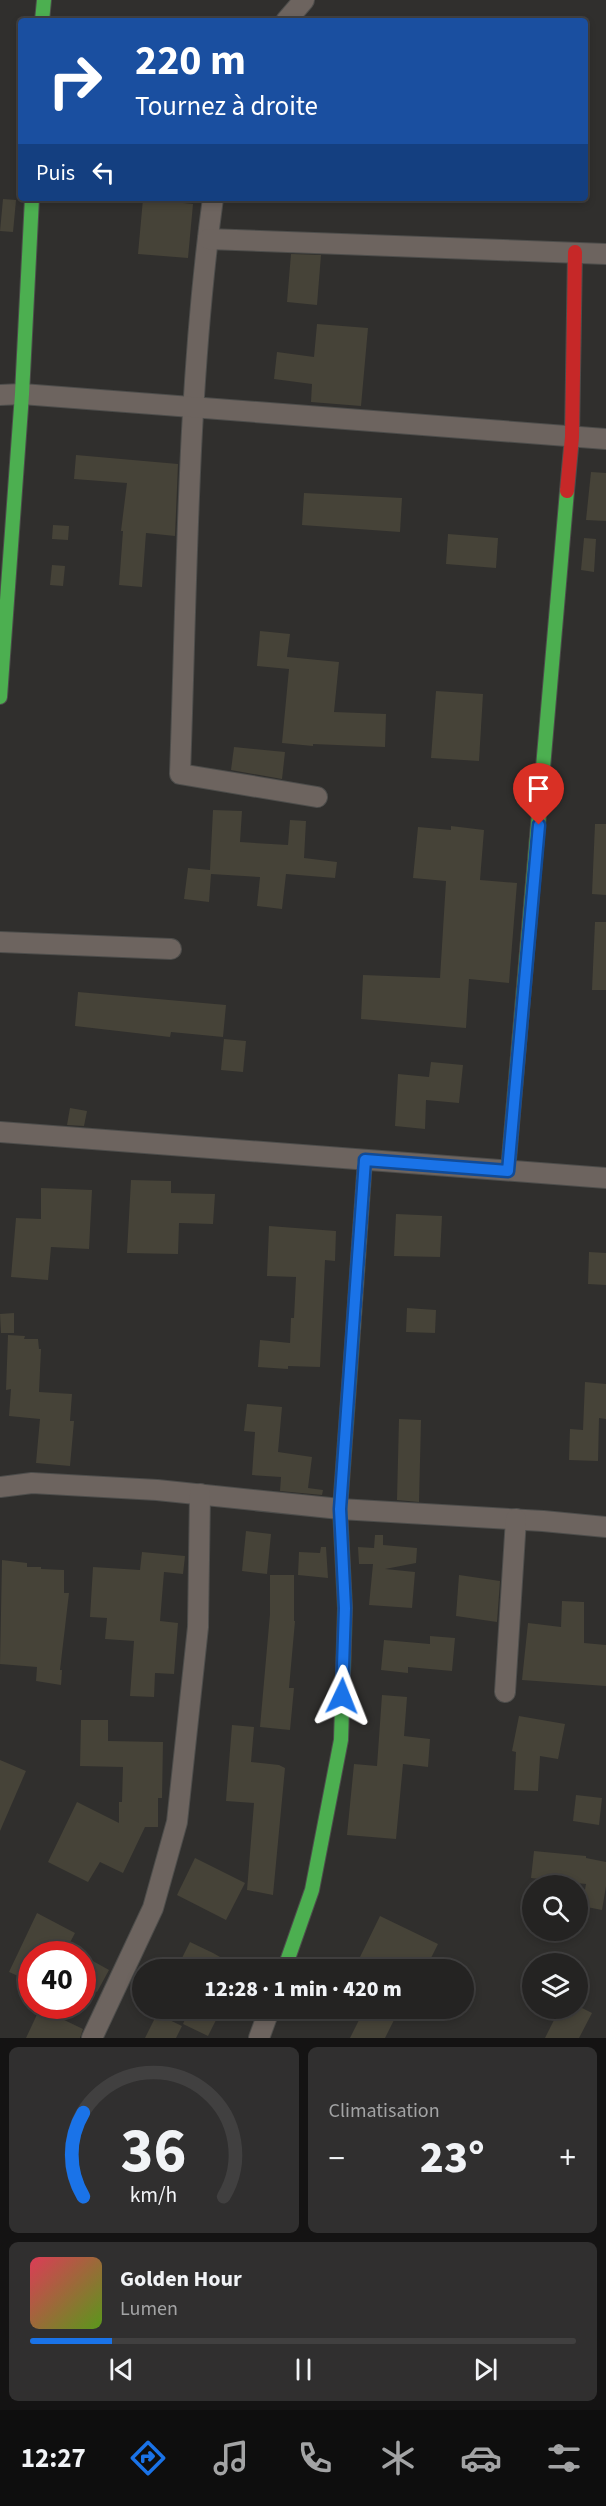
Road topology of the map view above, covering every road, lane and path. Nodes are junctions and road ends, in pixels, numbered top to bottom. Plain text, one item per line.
1 (44, 0) edge
2 (304, 0) edge
3 (42, 18) edge
4 (289, 18) edge
5 (33, 201) edge
6 (213, 201) edge
7 (207, 239) junction
8 (575, 252) junction
9 (606, 254) edge
10 (22, 394) junction
11 (0, 395) edge
12 (194, 408) junction
13 (572, 437) junction
14 (606, 440) edge
15 (0, 697) edge
16 (316, 797) dead end
17 (0, 942) edge
18 (171, 949) dead end
19 (0, 1132) edge
20 (365, 1160) junction
21 (508, 1171) junction
22 (606, 1178) edge
23 (0, 1487) edge
24 (200, 1494) junction
25 (340, 1509) junction
26 (516, 1519) junction
27 (606, 1527) edge
28 (505, 1692) dead end
29 (288, 1959) edge
30 (266, 2019) edge
31 (92, 2038) edge
32 (259, 2038) edge

1 - 3 street
2 - 4 street
5 - 10 street
6 - 7 street
7 - 8 street
7 - 12 street
8 - 9 street
8 - 13 street
10 - 11 street
10 - 12 street
10 - 15 street
12 - 13 street
12 - 16 street
13 - 14 street
13 - 21 street
17 - 18 street
19 - 20 street
20 - 21 street
20 - 25 street
21 - 22 street
23 - 24 street
24 - 25 street
24 - 31 street
25 - 26 street
25 - 29 street
26 - 27 street
26 - 28 street
30 - 32 street

